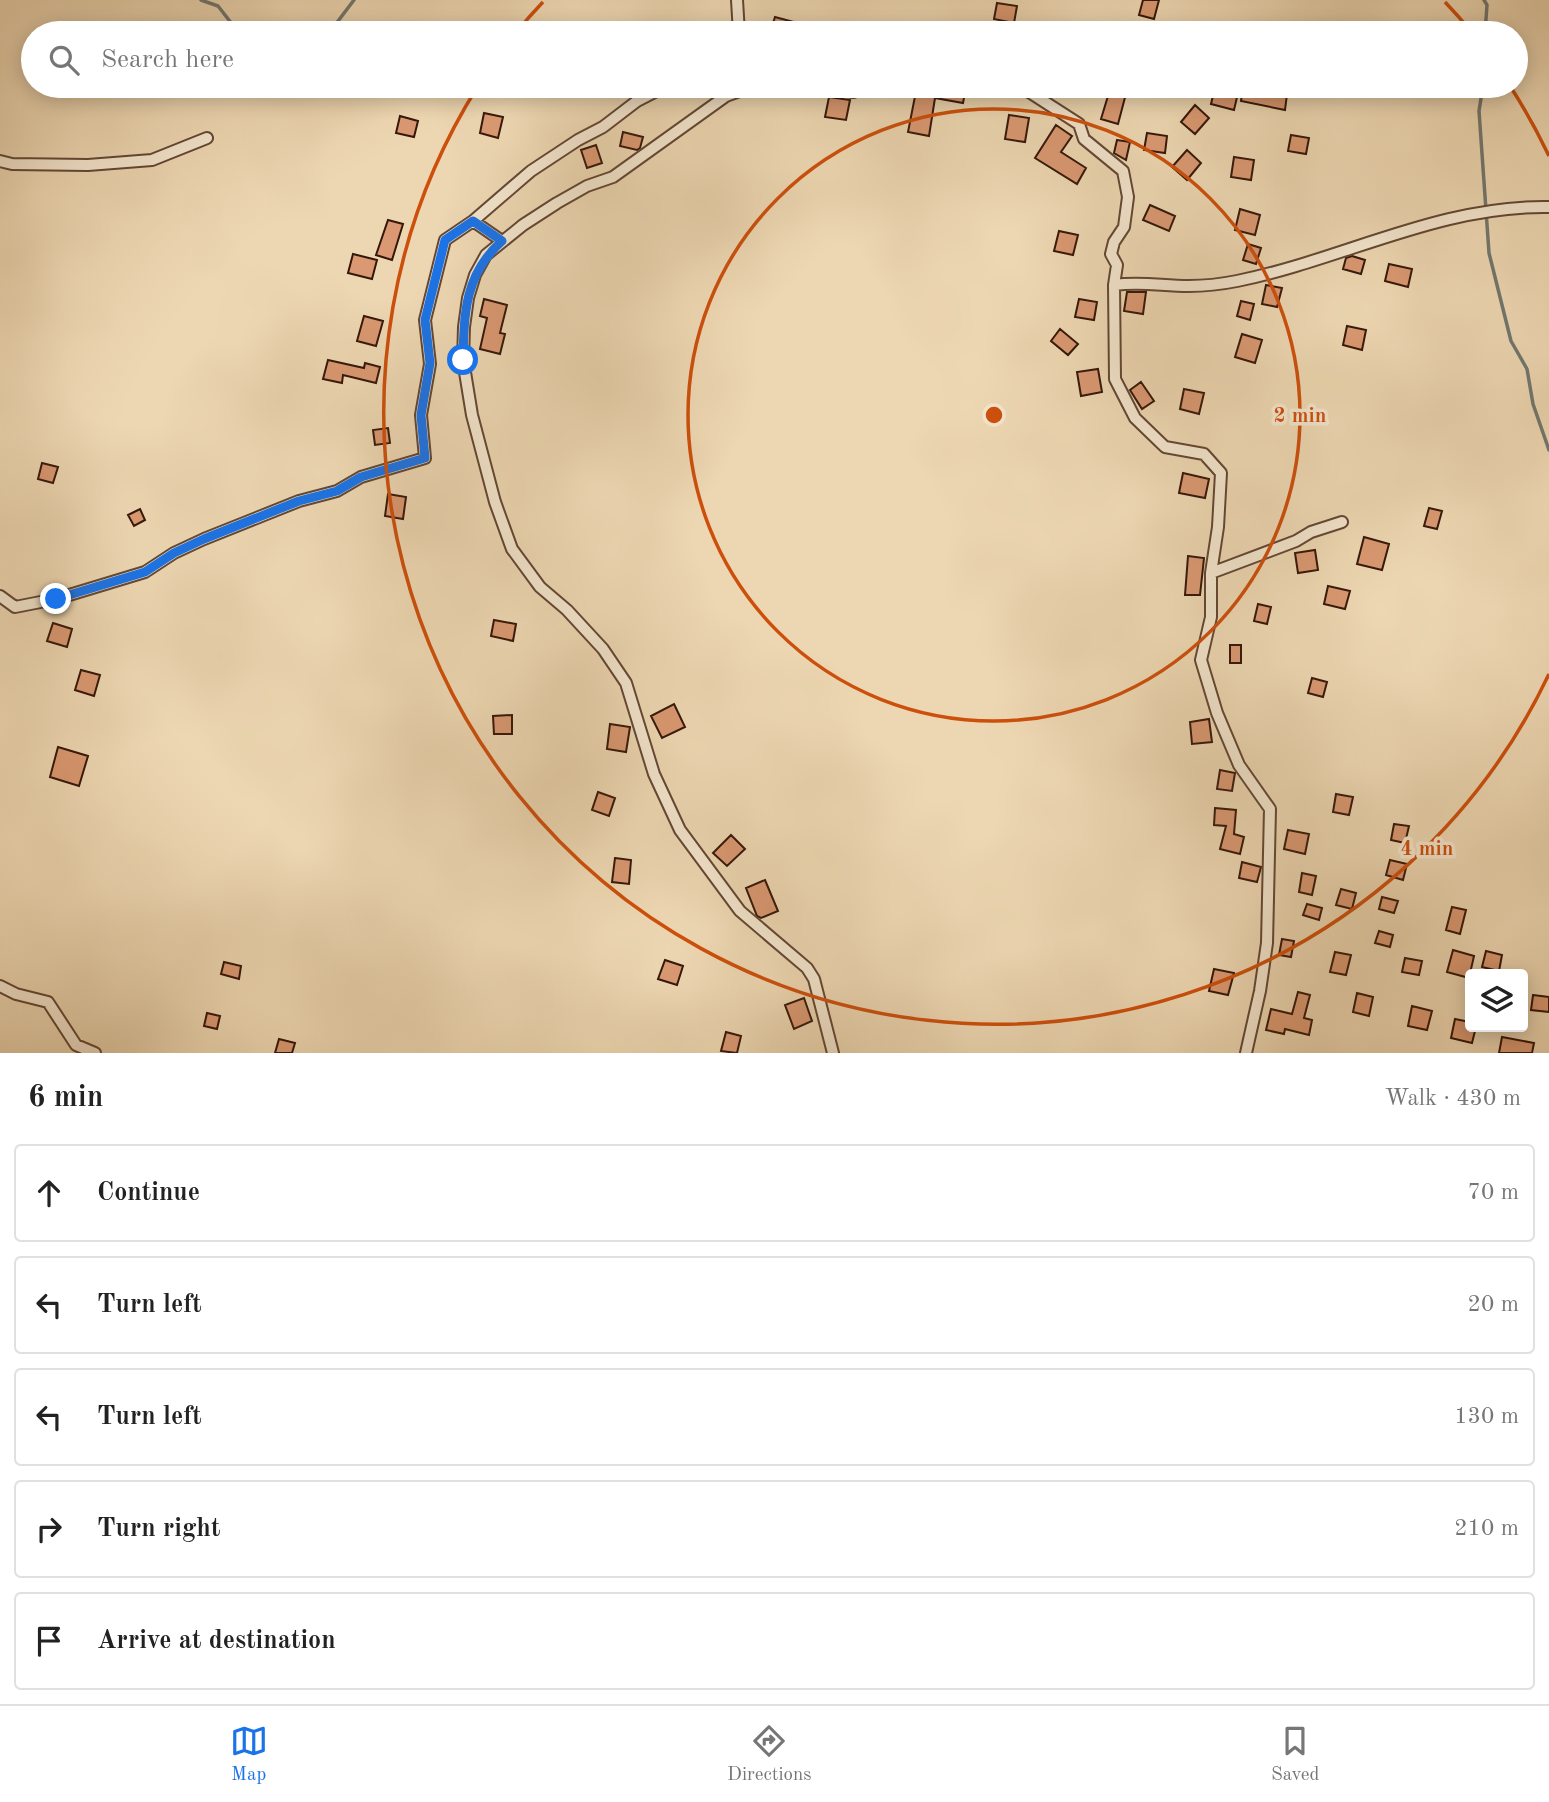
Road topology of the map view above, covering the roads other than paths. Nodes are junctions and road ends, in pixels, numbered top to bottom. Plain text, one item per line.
1 (737, 0) edge
2 (738, 21) edge
3 (643, 98) edge
4 (723, 98) edge
5 (1039, 98) edge
6 (207, 138) dead end
7 (0, 161) edge
8 (1549, 206) edge
9 (473, 221) junction
10 (502, 241) junction
11 (1114, 285) junction
12 (1342, 522) dead end
13 (1211, 573) junction
14 (0, 596) edge
15 (0, 986) edge
16 (95, 1053) edge
17 (833, 1053) edge
18 (1246, 1053) edge

1 - 2 street
3 - 9 street
4 - 10 street
5 - 11 street
6 - 7 street
8 - 11 street
9 - 10 street
9 - 14 street
10 - 17 street
11 - 13 street
12 - 13 street
13 - 18 street
15 - 16 street

